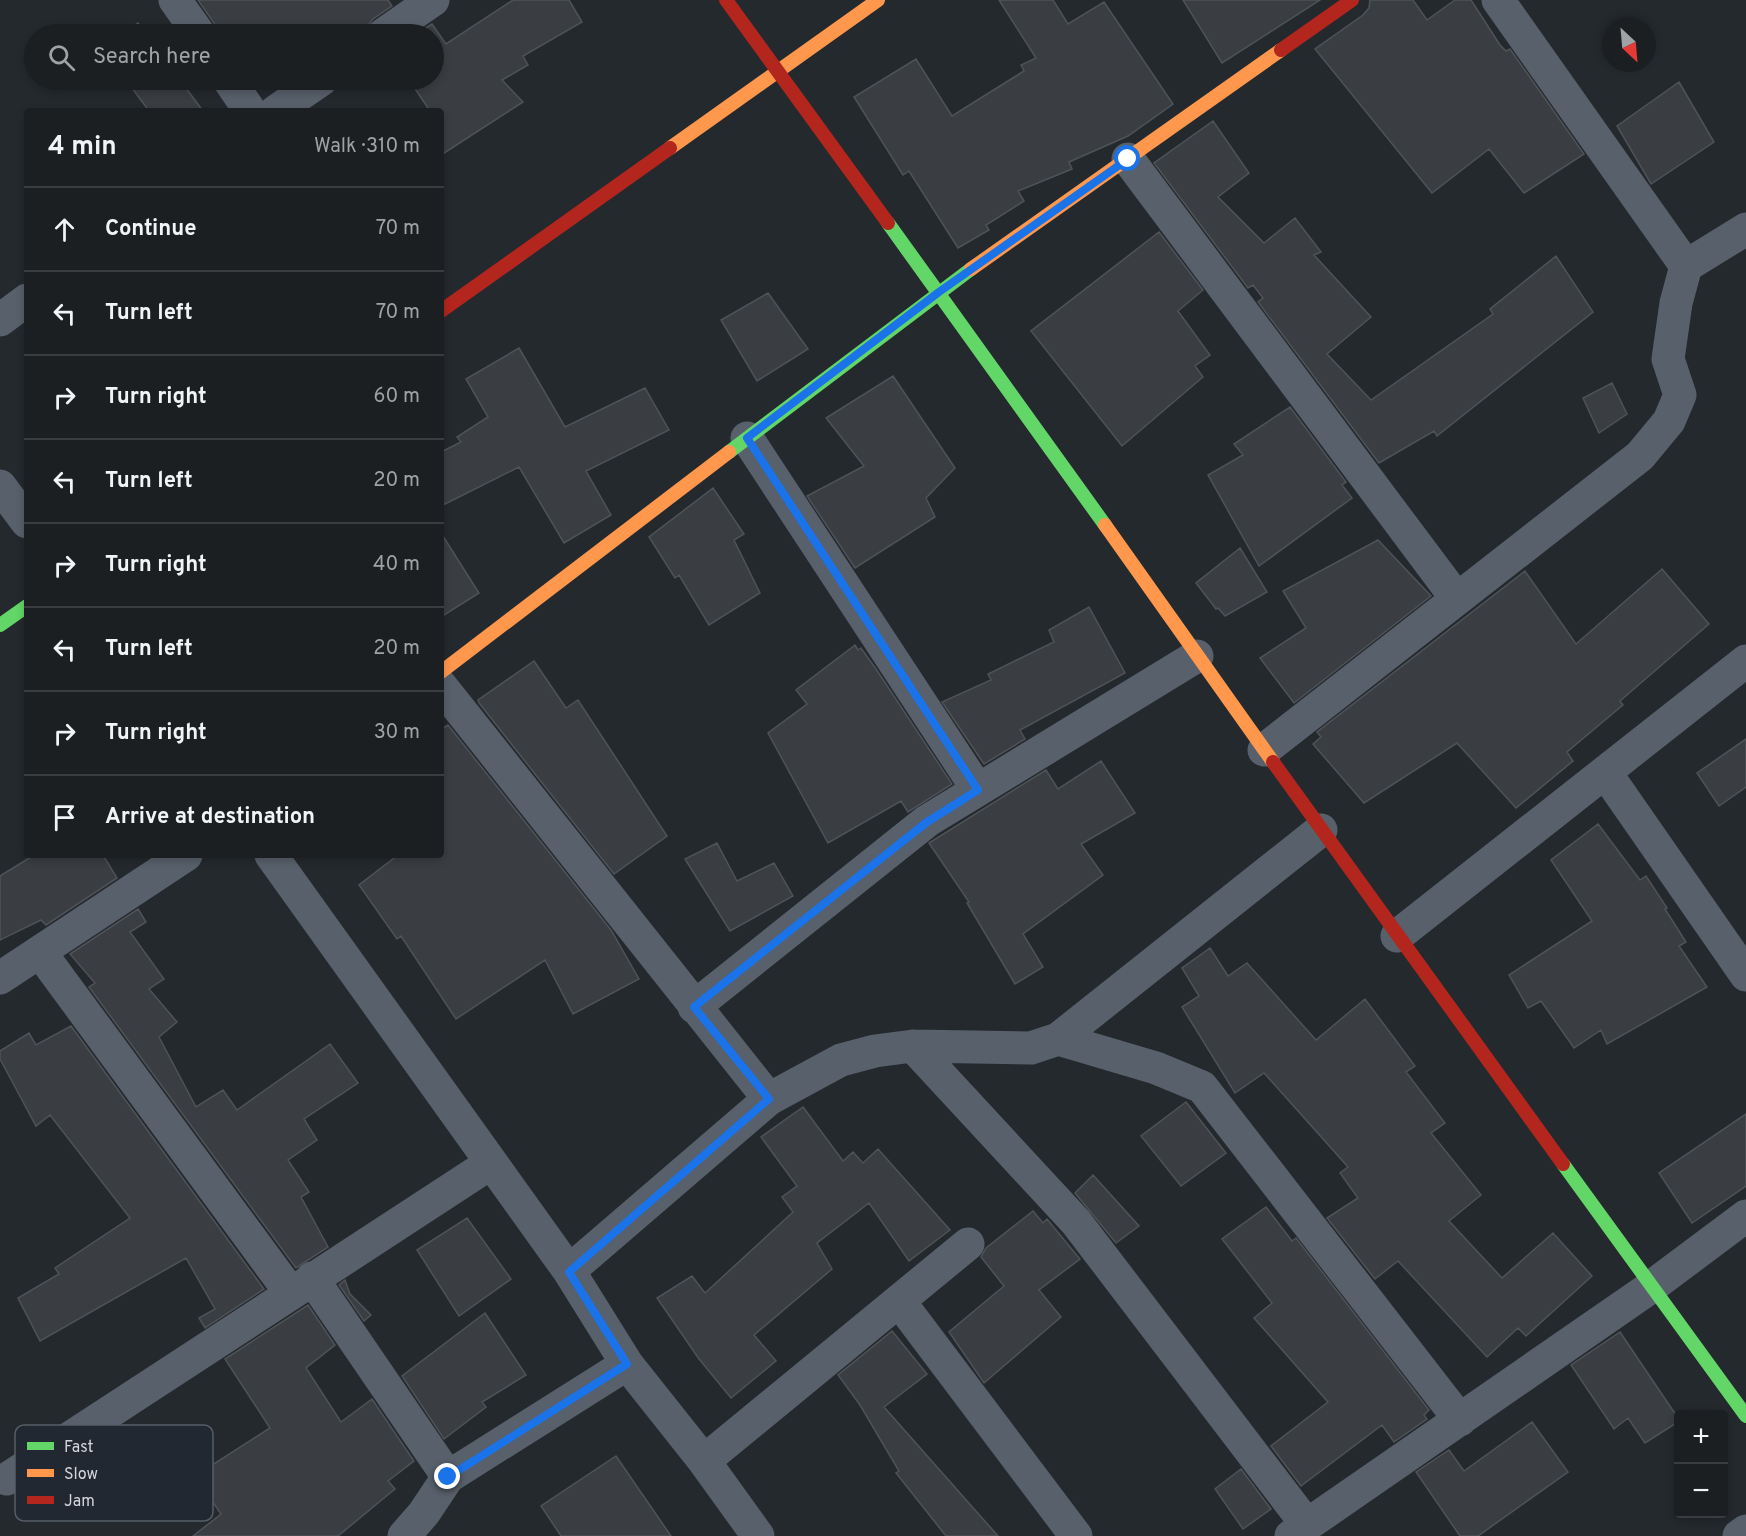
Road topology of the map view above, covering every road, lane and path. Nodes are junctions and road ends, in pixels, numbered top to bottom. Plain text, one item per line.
1 (176, 0) edge
2 (433, 0) edge
3 (726, 0) edge
4 (878, 0) edge
5 (1352, 0) edge
6 (1498, 0) edge
7 (192, 24) edge
8 (398, 24) edge
9 (776, 73) junction
10 (236, 90) edge
11 (306, 90) edge
12 (248, 108) edge
13 (280, 108) edge
14 (1128, 159) junction
15 (1746, 229) edge
16 (1686, 266) junction
17 (939, 292) junction
18 (24, 302) edge
19 (444, 309) edge
20 (0, 320) edge
21 (747, 438) junction
22 (0, 486) edge
23 (24, 518) edge
24 (1456, 599) junction
25 (24, 608) edge
26 (0, 625) edge
27 (1197, 656) junction
28 (1746, 661) edge
29 (444, 670) edge
30 (444, 690) edge
31 (1264, 750) junction
32 (1605, 772) junction
33 (978, 790) junction
34 (1321, 830) junction
35 (181, 858) edge
36 (273, 858) edge
37 (1397, 936) junction
38 (40, 952) junction
39 (1746, 975) edge
40 (0, 978) edge
41 (694, 1007) junction
42 (1058, 1039) junction
43 (914, 1046) junction
44 (769, 1099) junction
45 (491, 1163) junction
46 (1746, 1216) edge
47 (968, 1244) dead end
48 (569, 1272) junction
49 (301, 1285) junction
50 (1651, 1287) junction
51 (899, 1301) junction
52 (627, 1364) junction
53 (1746, 1416) edge
54 (1460, 1420) junction
55 (89, 1425) edge
56 (704, 1461) junction
57 (15, 1474) edge
58 (448, 1477) junction
59 (7, 1479) dead end
60 (423, 1528) edge
61 (1299, 1531) edge
62 (1746, 1531) edge
63 (759, 1536) edge
64 (1076, 1536) edge
65 (1739, 1536) edge

1 - 7 street
2 - 8 street
3 - 9 street
4 - 9 street
5 - 14 street
6 - 16 street
9 - 17 street
9 - 19 street
10 - 12 street
11 - 13 street
14 - 17 street
14 - 24 street
15 - 16 street
16 - 24 street
17 - 21 street
17 - 27 street
18 - 20 street
21 - 29 street
21 - 33 street
22 - 23 street
24 - 31 street
25 - 26 street
27 - 31 street
27 - 33 street
28 - 32 street
30 - 41 street
31 - 34 street
32 - 37 street
32 - 39 street
33 - 41 street
34 - 37 street
34 - 42 street
35 - 38 street
36 - 45 street
37 - 50 street
38 - 40 street
38 - 49 street
41 - 44 street
42 - 43 street
42 - 54 street
43 - 44 street
43 - 61 street
44 - 48 street
45 - 48 street
45 - 49 street
46 - 50 street
47 - 51 street
48 - 52 street
49 - 55 street
49 - 58 street
50 - 53 street
50 - 54 street
51 - 56 street
51 - 64 street
52 - 56 street
52 - 58 street
54 - 61 street
56 - 63 street
57 - 59 street
58 - 60 street
62 - 65 street

